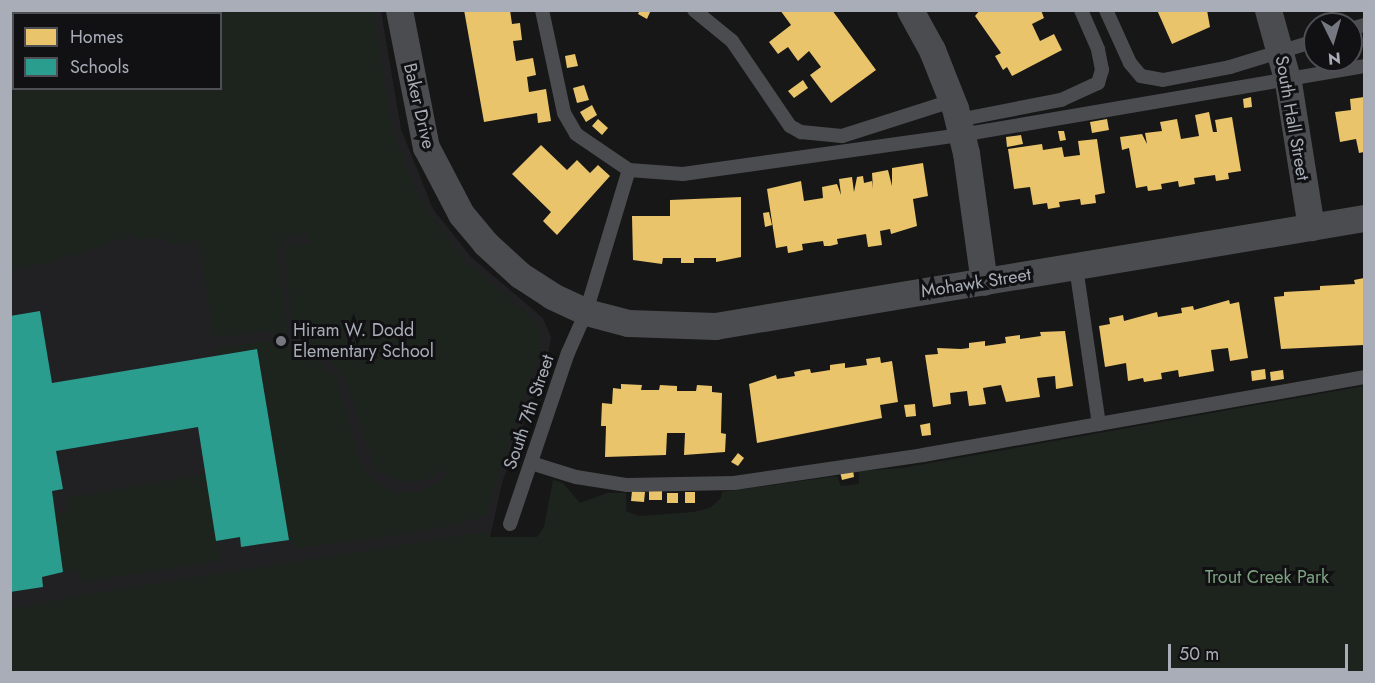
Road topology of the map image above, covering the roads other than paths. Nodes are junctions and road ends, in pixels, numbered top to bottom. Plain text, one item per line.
1 (399, 10) edge
2 (542, 10) edge
3 (694, 10) edge
4 (910, 10) edge
5 (1081, 10) edge
6 (1106, 10) edge
7 (1268, 10) edge
8 (1303, 45) edge
9 (1280, 53) junction
10 (1365, 66) edge
11 (1288, 82) junction
12 (957, 119) junction
13 (628, 170) junction
14 (1365, 218) edge
15 (1311, 227) junction
16 (1076, 267) junction
17 (984, 282) junction
18 (586, 312) junction
19 (1365, 376) edge
20 (1099, 424) junction
21 (531, 463) junction
22 (510, 524) dead end

1 - 18 street, Baker Drive
2 - 13 lane
3 - 12 lane
4 - 12 street
5 - 12 lane
6 - 9 lane
7 - 9 street, South Hall Street
8 - 9 lane
9 - 11 street, South Hall Street
10 - 11 lane
11 - 12 lane
11 - 15 street, South Hall Street
12 - 13 lane
12 - 17 street
13 - 18 lane, South 7th Street
14 - 15 street, Mohawk Street
15 - 16 street, Mohawk Street
16 - 17 street, Mohawk Street
16 - 20 lane
17 - 18 street, Mohawk Street
18 - 21 lane, South 7th Street
19 - 20 lane
20 - 21 lane
21 - 22 lane, South 7th Street

